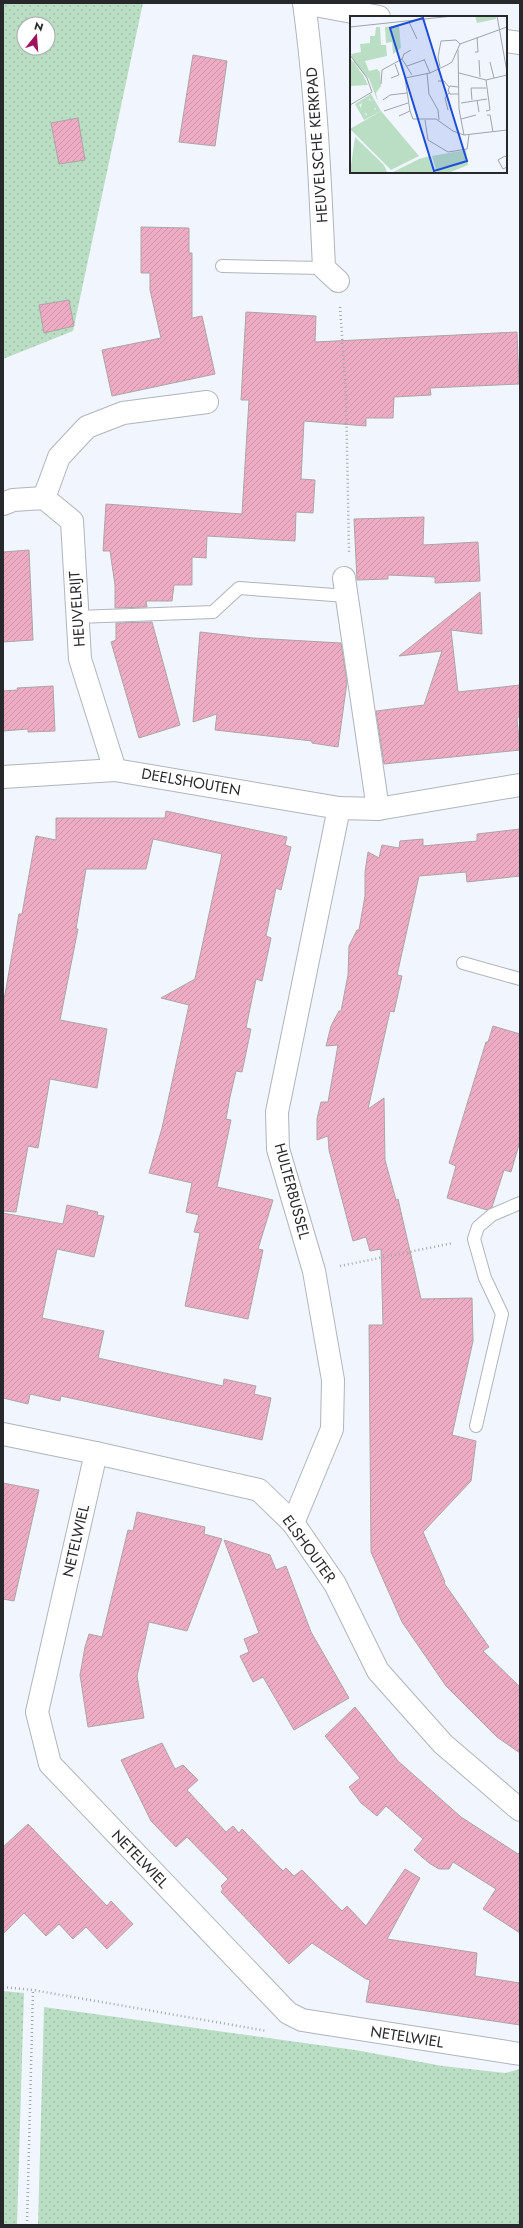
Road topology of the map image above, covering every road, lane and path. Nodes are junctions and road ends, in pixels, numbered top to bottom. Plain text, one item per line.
1 (304, 3) edge
2 (374, 16) edge
3 (507, 41) edge
4 (520, 43) edge
5 (222, 266) dead end
6 (331, 274) junction
7 (207, 402) dead end
8 (44, 498) junction
9 (3, 504) edge
10 (345, 587) junction
11 (77, 617) junction
12 (115, 770) junction
13 (3, 776) edge
14 (520, 785) edge
15 (339, 808) junction
16 (378, 809) junction
17 (463, 963) dead end
18 (520, 979) edge
19 (520, 1203) edge
20 (474, 1239) junction
21 (314, 1271) junction
22 (476, 1426) dead end
23 (3, 1434) edge
24 (96, 1453) junction
25 (293, 1523) junction
26 (520, 1810) edge
27 (3, 1987) edge
28 (33, 1990) junction
29 (302, 2020) junction
30 (520, 2054) edge
31 (27, 2225) edge

1 - 2 street
1 - 6 street, HEUVELSCHE KERKPAD
3 - 4 street
5 - 6 lane
6 - 10 path
7 - 8 street
8 - 9 street
8 - 11 street, HEUVELRIJT
10 - 11 lane
10 - 16 street
11 - 12 street, HEUVELRIJT
12 - 13 street, DEELSHOUTEN
12 - 15 street, DEELSHOUTEN
14 - 16 street, DEELSHOUTEN
15 - 16 street, DEELSHOUTEN
15 - 21 street, HULTERBUSSEL
17 - 18 lane
19 - 20 lane
20 - 21 path
20 - 22 lane
21 - 25 street, HULTERBUSSEL
23 - 24 street, ELSHOUTER
24 - 25 street, ELSHOUTER
24 - 29 street, NETELWIEL
25 - 26 street, ELSHOUTER
27 - 28 path
28 - 29 path
28 - 31 path
29 - 30 street, NETELWIEL

